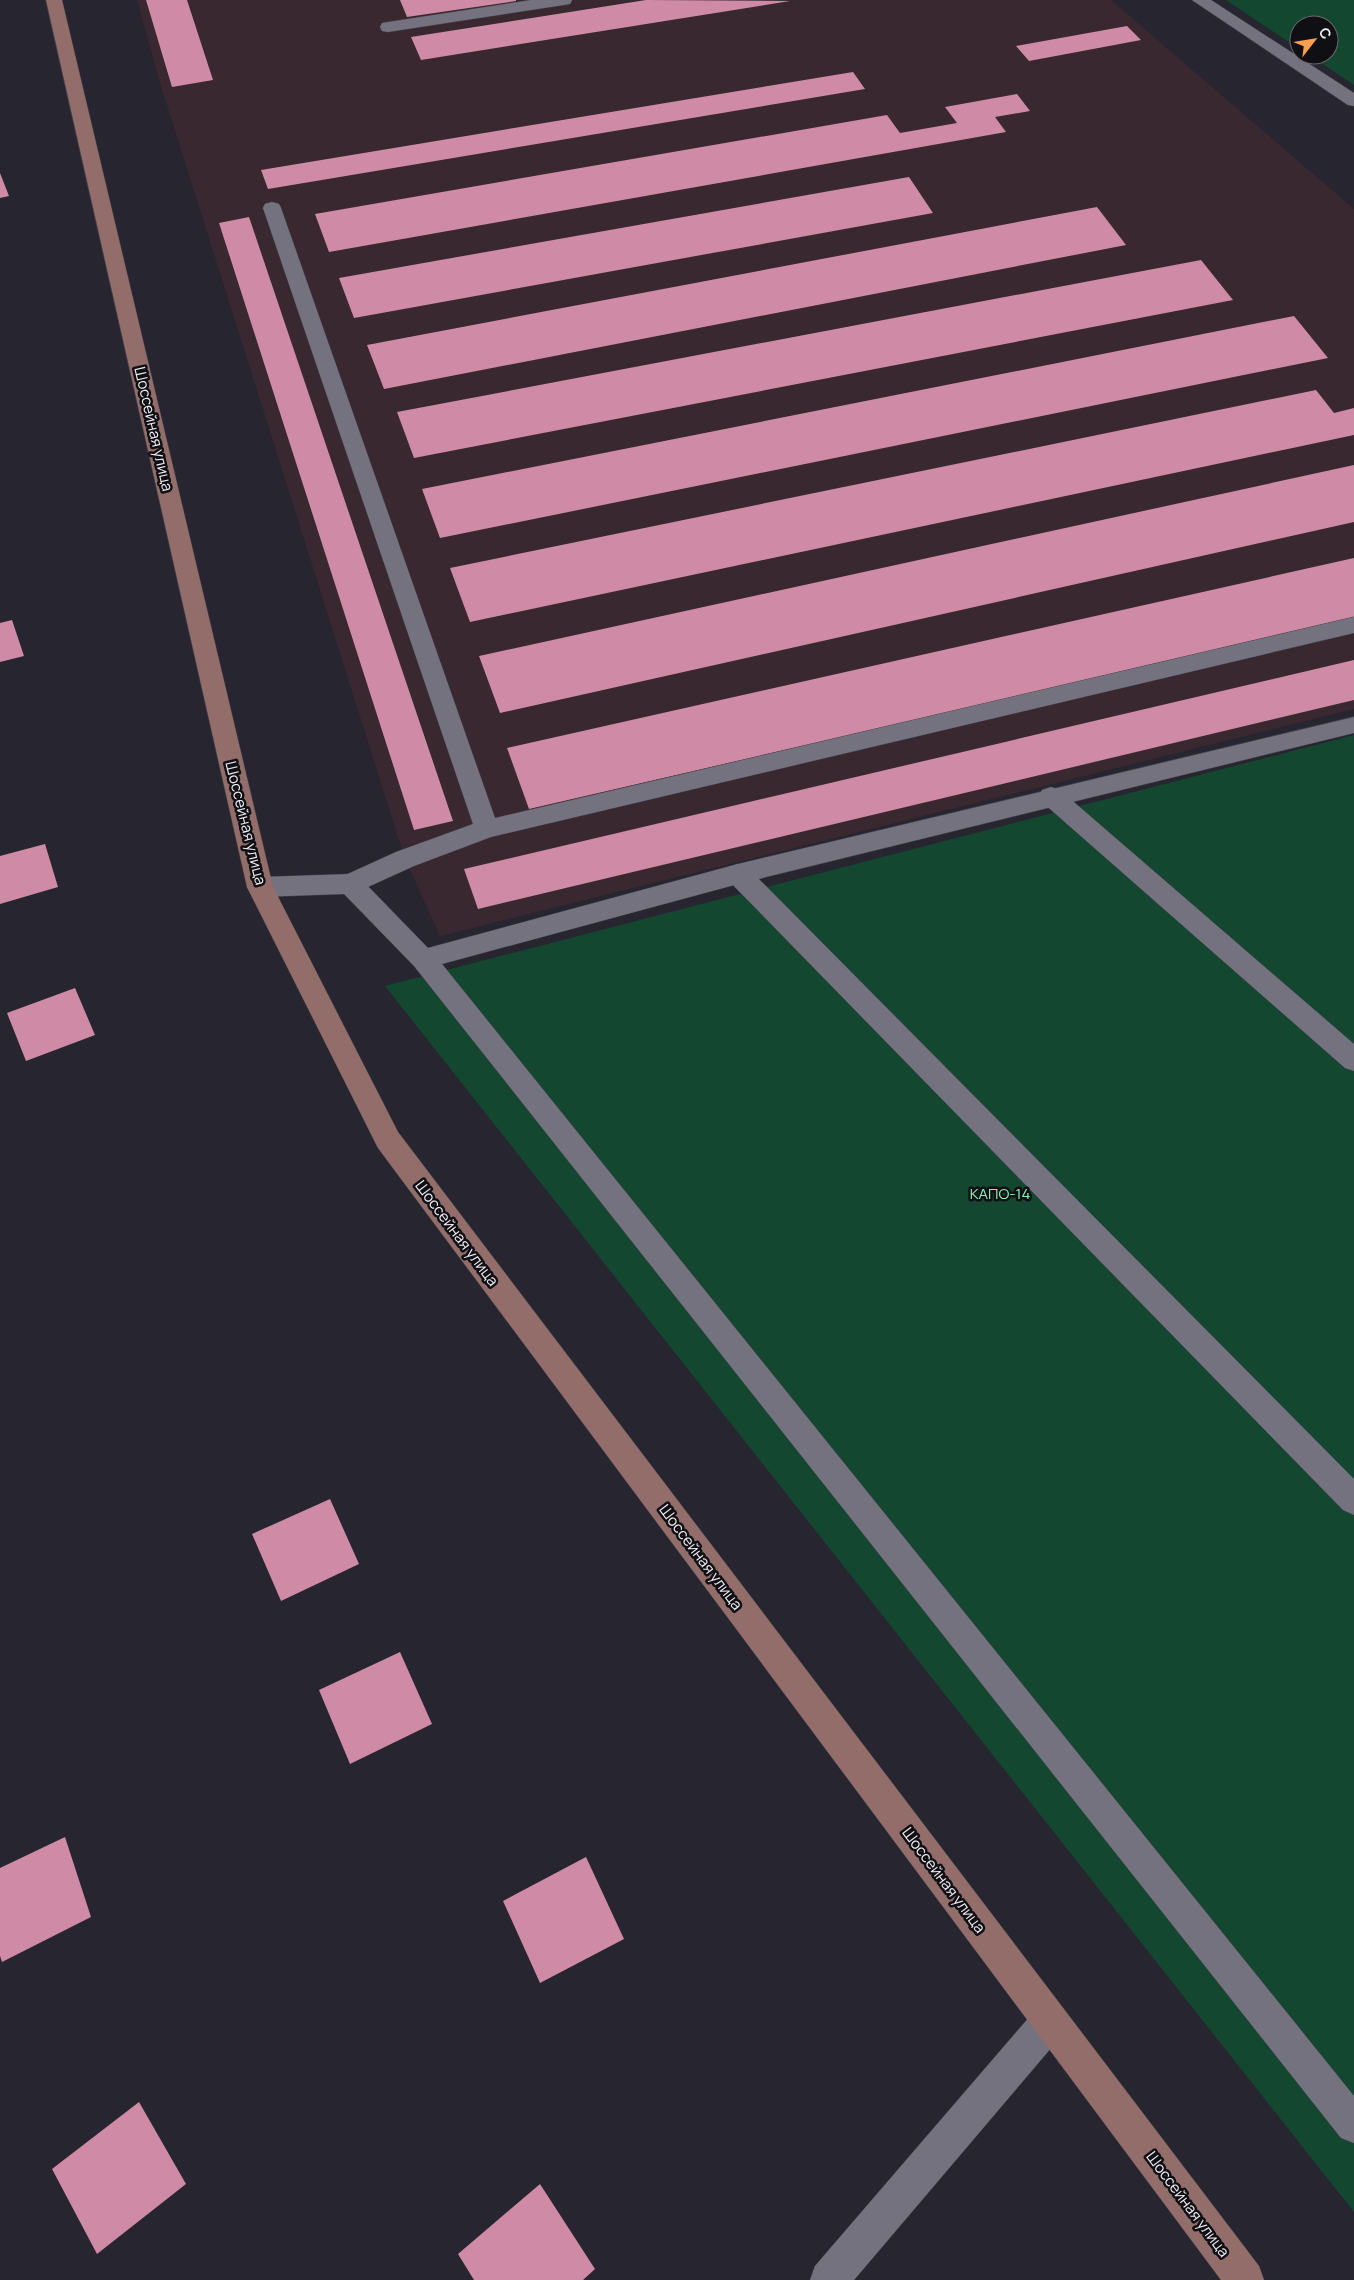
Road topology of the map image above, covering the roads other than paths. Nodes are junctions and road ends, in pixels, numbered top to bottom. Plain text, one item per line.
1 (54, 0) edge
2 (564, 0) edge
3 (1200, 0) edge
4 (388, 26) dead end
5 (1354, 101) edge
6 (272, 208) dead end
7 (1354, 625) edge
8 (1352, 727) edge
9 (1051, 796) junction
10 (487, 829) junction
11 (738, 874) junction
12 (350, 884) junction
13 (260, 887) junction
14 (423, 959) junction
15 (1354, 1060) edge
16 (1354, 1500) edge
17 (1050, 2021) junction
18 (1354, 2125) edge
19 (829, 2280) edge
20 (1245, 2280) edge

1 - 13 street, Шоссейная улица
2 - 4 street
3 - 5 street
6 - 10 street
7 - 10 street
8 - 9 street
9 - 11 street
9 - 15 street
10 - 12 street
11 - 14 street
11 - 16 street
12 - 13 street
12 - 14 street
13 - 17 street, Шоссейная улица
14 - 18 street
17 - 19 street
17 - 20 street, Шоссейная улица

